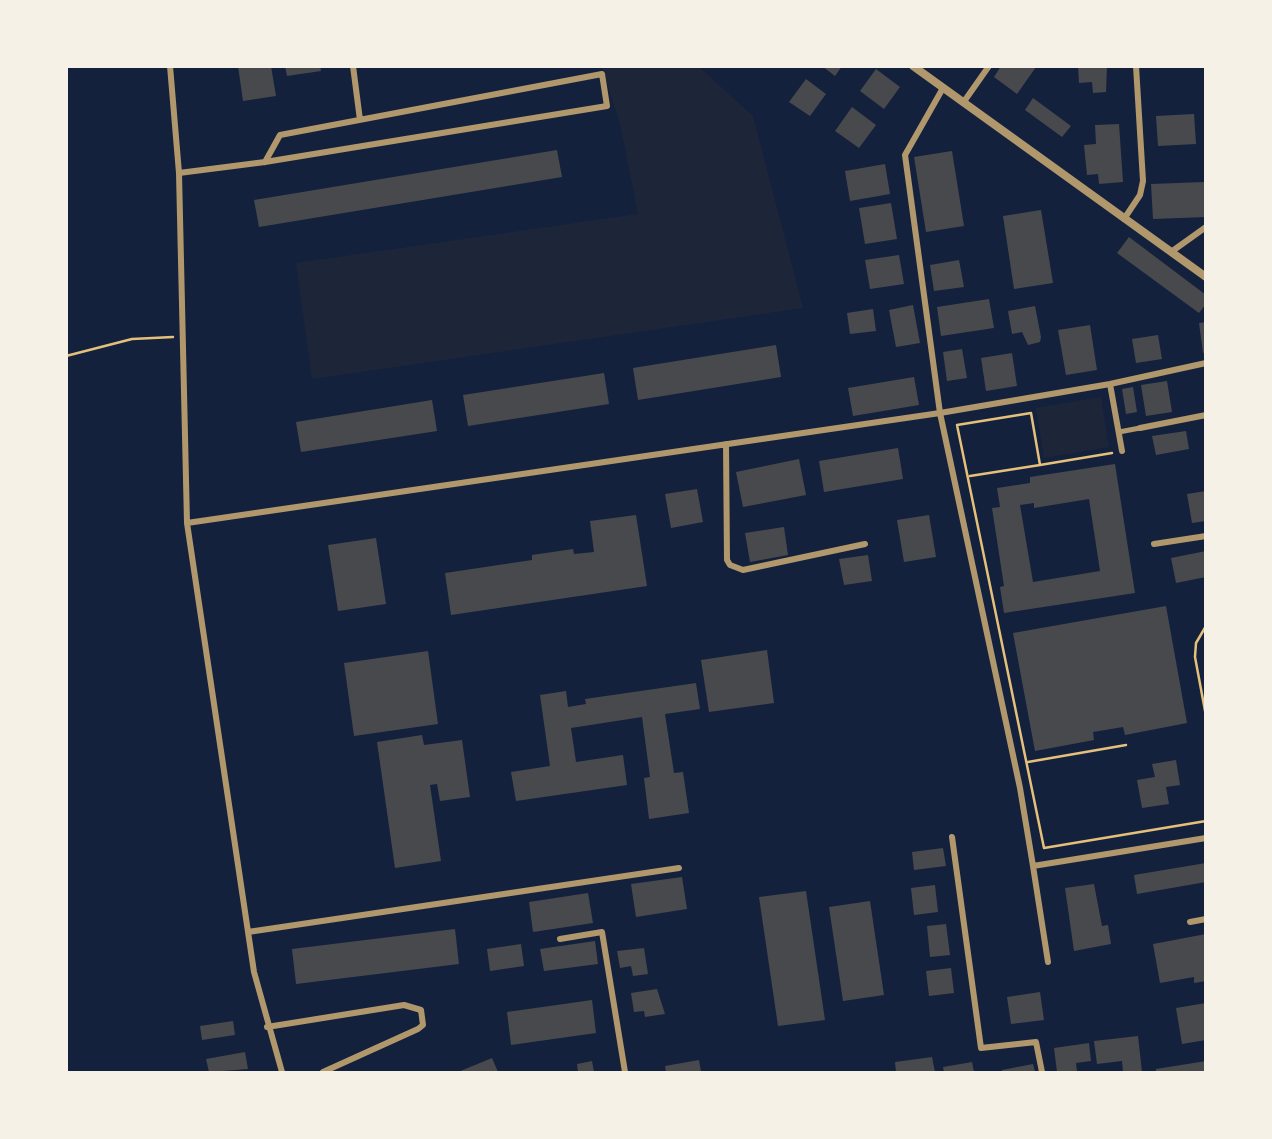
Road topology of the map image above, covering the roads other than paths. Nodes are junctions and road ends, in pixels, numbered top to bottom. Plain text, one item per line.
1 (170, 66) edge
2 (353, 66) edge
3 (913, 66) edge
4 (989, 66) edge
5 (1136, 66) edge
6 (943, 88) junction
7 (963, 103) junction
8 (360, 120) junction
9 (265, 162) junction
10 (179, 173) junction
11 (1124, 219) junction
12 (1206, 228) edge
13 (1171, 252) junction
14 (1206, 277) edge
15 (1206, 363) edge
16 (1110, 384) junction
17 (940, 413) junction
18 (1206, 415) edge
19 (1140, 428) joint
20 (1119, 432) junction
21 (726, 444) junction
22 (1122, 451) road end
23 (187, 523) junction
24 (1206, 536) edge
25 (865, 544) dead end
26 (1154, 544) dead end
27 (952, 837) dead end
28 (1206, 838) edge
29 (1033, 866) junction
30 (680, 868) dead end
31 (1206, 919) edge
32 (1191, 922) dead end
33 (248, 932) junction
34 (560, 939) dead end
35 (1048, 962) dead end
36 (267, 1027) junction
37 (282, 1073) edge
38 (323, 1073) edge
39 (625, 1073) edge
40 (1042, 1073) edge

1 - 10 street
2 - 8 street
3 - 6 street
4 - 7 street
5 - 11 street
6 - 7 street
6 - 17 street
7 - 11 street
8 - 9 street
8 - 9 street
9 - 10 street
10 - 23 street
11 - 13 street
12 - 13 street
13 - 14 street
15 - 16 street
16 - 17 street
16 - 20 street
17 - 21 street
17 - 29 street
18 - 19 street
19 - 20 street
20 - 22 street
21 - 23 street
21 - 25 street
23 - 33 street
24 - 26 street
27 - 40 street
28 - 29 street
29 - 35 street
30 - 33 street
31 - 32 street
33 - 36 street
34 - 39 street
36 - 37 street
36 - 38 street

